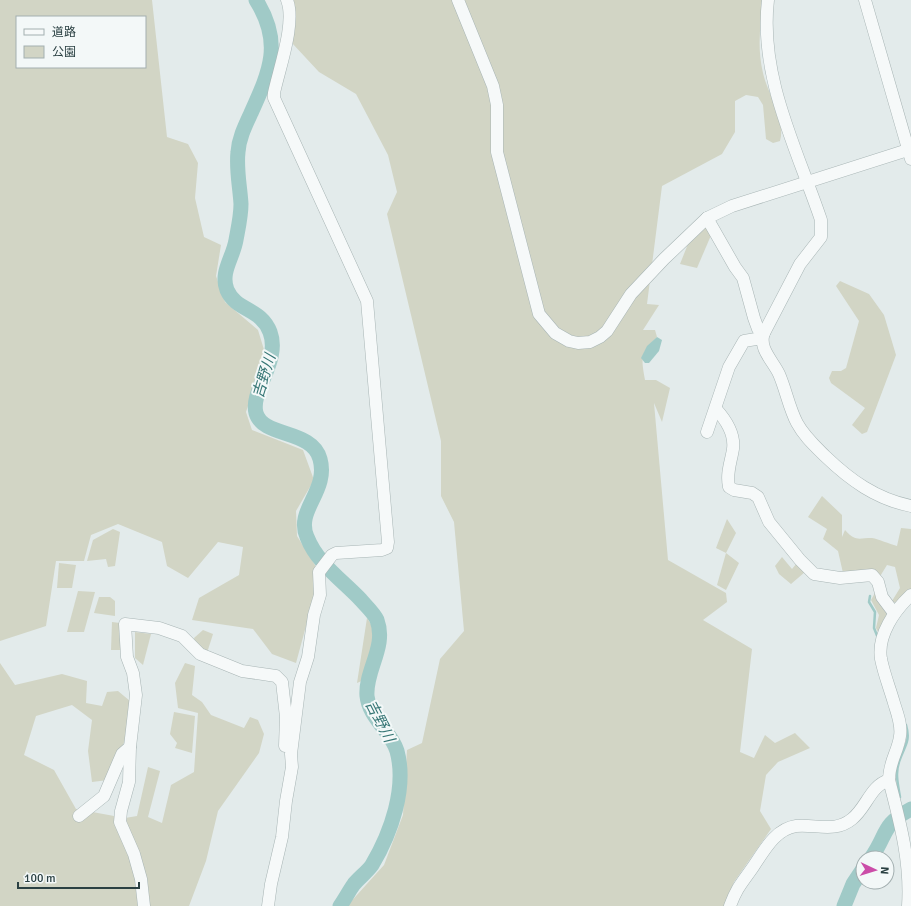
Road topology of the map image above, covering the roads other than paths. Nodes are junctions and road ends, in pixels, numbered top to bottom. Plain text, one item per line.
1 (287, 0) edge
2 (458, 0) edge
3 (768, 0) edge
4 (866, 0) edge
5 (910, 153) edge
6 (808, 182) junction
7 (707, 218) junction
8 (763, 336) junction
9 (716, 409) junction
10 (708, 432) dead end
11 (911, 506) edge
12 (911, 595) edge
13 (894, 613) junction
14 (130, 747) junction
15 (291, 778) junction
16 (889, 780) junction
17 (79, 816) dead end
18 (909, 858) edge
19 (144, 906) edge
20 (268, 906) edge
21 (730, 906) edge
22 (908, 906) edge

1 - 15 street
2 - 7 street
3 - 6 street
4 - 5 street
5 - 6 street
6 - 7 street
6 - 8 street
7 - 8 street
8 - 9 street
8 - 11 street
9 - 10 street
9 - 13 street
12 - 13 street
13 - 16 street
14 - 15 street
14 - 17 street
14 - 19 street
15 - 20 street
16 - 18 street
16 - 21 street
18 - 22 street

